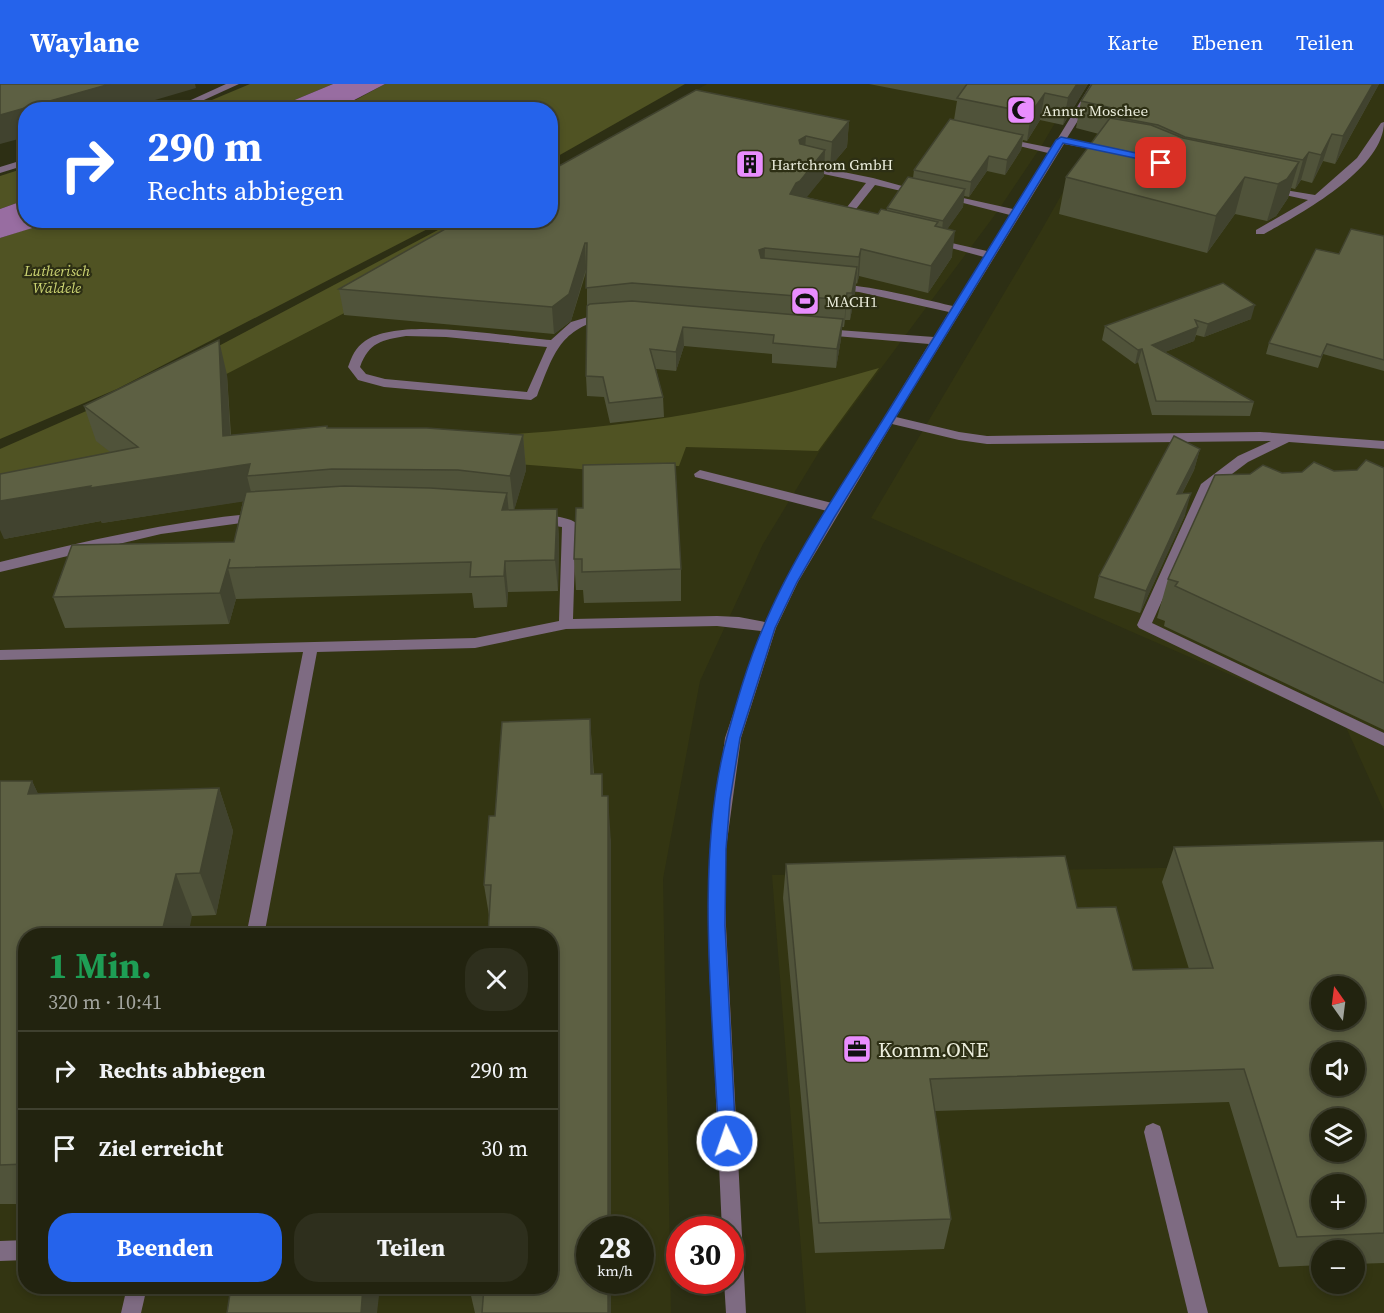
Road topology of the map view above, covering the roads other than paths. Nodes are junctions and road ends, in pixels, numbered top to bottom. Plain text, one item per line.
1 (234, 84) edge
2 (1096, 84) edge
3 (219, 87) edge
4 (189, 102) edge
5 (1384, 124) edge
6 (993, 139) edge
7 (1061, 140) junction
8 (1054, 151) junction
9 (1125, 153) edge
10 (18, 164) edge
11 (804, 166) edge
12 (0, 170) edge
13 (873, 182) junction
14 (1264, 188) edge
15 (1319, 199) junction
16 (1015, 213) junction
17 (842, 221) edge
18 (1260, 232) dead end
19 (921, 240) edge
20 (989, 255) junction
21 (823, 285) edge
22 (955, 310) junction
23 (613, 315) edge
24 (806, 330) edge
25 (936, 342) junction
26 (552, 344) junction
27 (889, 419) junction
28 (1287, 438) junction
29 (1384, 445) edge
30 (700, 474) dead end
31 (834, 508) junction
32 (270, 516) edge
33 (522, 518) edge
34 (0, 567) edge
35 (566, 624) junction
36 (769, 628) junction
37 (311, 647) junction
38 (0, 655) edge
39 (1384, 740) edge
40 (257, 928) edge
41 (1153, 1132) dead end
42 (18, 1250) edge
43 (0, 1251) edge
44 (135, 1294) edge
45 (131, 1313) edge
46 (736, 1313) edge
47 (1198, 1313) edge

1 - 3 street
2 - 7 street
3 - 4 street
5 - 15 street
6 - 8 street
7 - 8 street
7 - 9 street
8 - 16 street
10 - 12 street
11 - 13 street
13 - 16 street
13 - 17 street
14 - 15 street
15 - 18 street
16 - 20 street
19 - 20 street
20 - 22 street
21 - 22 street
22 - 25 street
23 - 26 street
24 - 25 street
25 - 27 street
26 - 26 street
27 - 28 street
27 - 31 street
28 - 29 street
28 - 39 street
30 - 31 street
31 - 36 street
32 - 34 street
33 - 35 street
35 - 36 street
35 - 37 street
36 - 46 street
37 - 38 street
37 - 40 street
41 - 47 street
42 - 43 street
44 - 45 street

